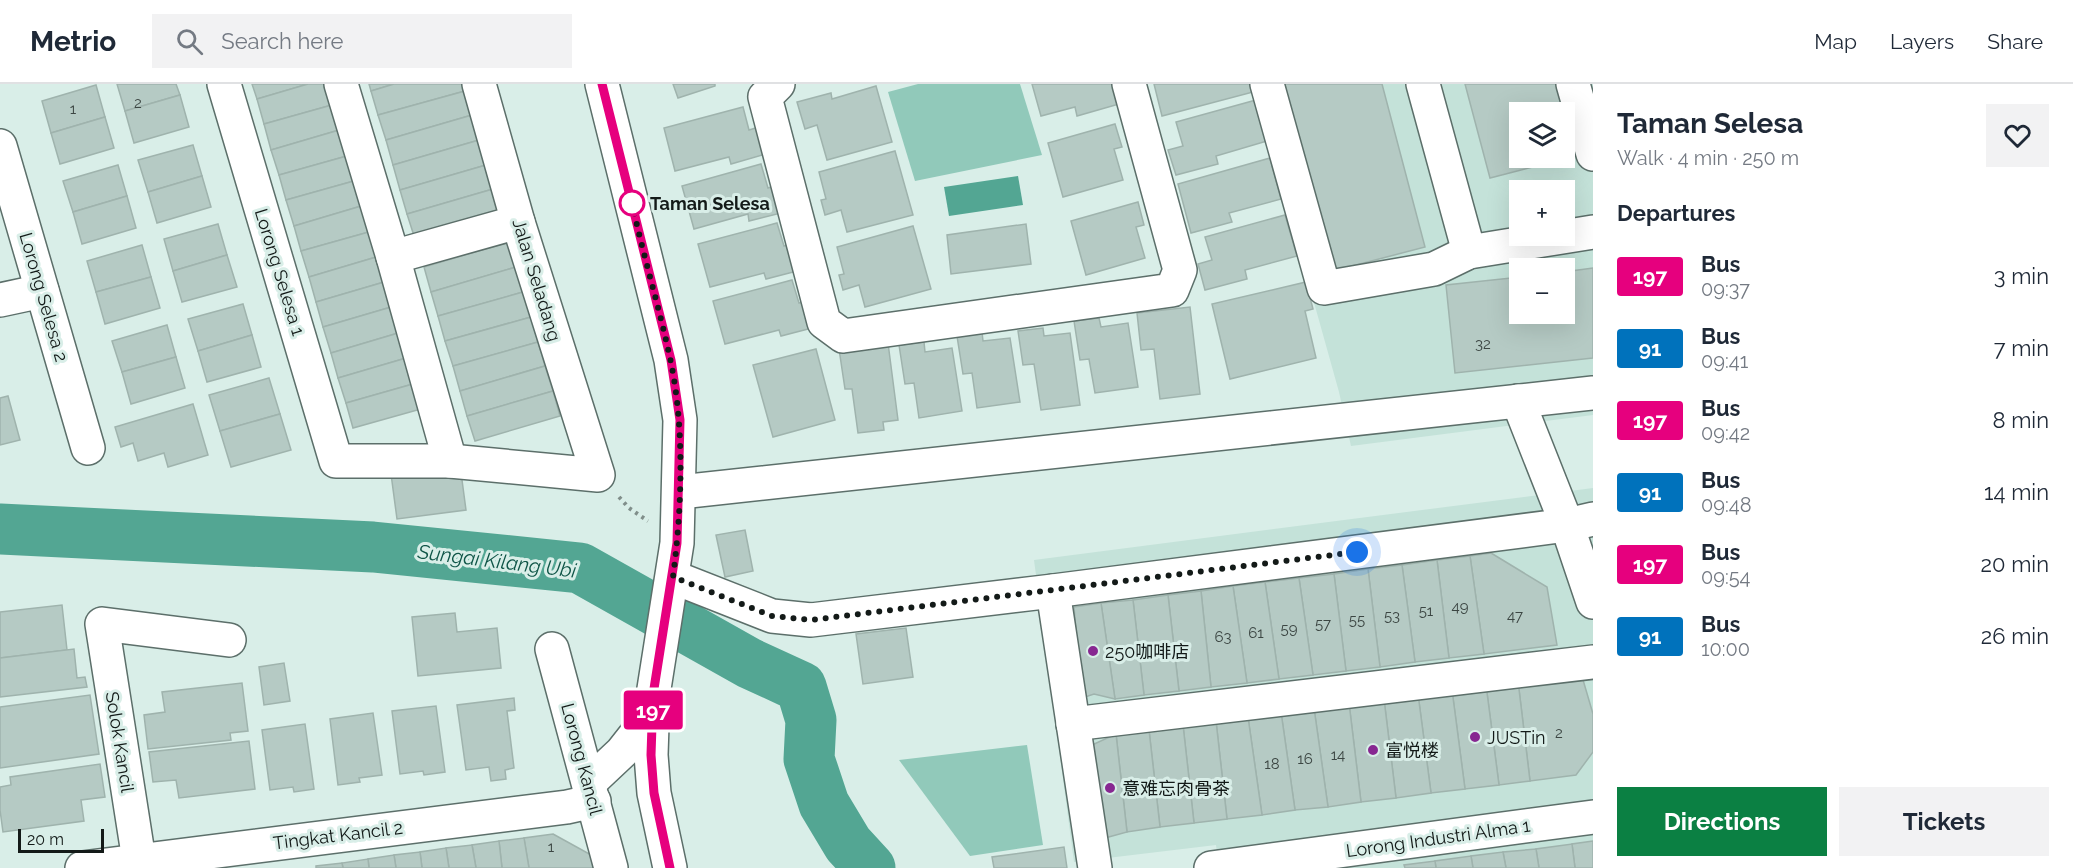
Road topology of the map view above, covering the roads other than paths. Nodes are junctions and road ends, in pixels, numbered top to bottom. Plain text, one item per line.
1 (224, 84) edge
2 (341, 84) edge
3 (479, 84) edge
4 (602, 84) edge
5 (778, 84) edge
6 (1129, 84) edge
7 (1267, 84) edge
8 (1423, 84) edge
9 (1573, 84) edge
10 (1593, 154) edge
11 (2, 163) edge
12 (518, 222) junction
13 (1593, 232) edge
14 (1469, 252) junction
15 (393, 257) junction
16 (42, 291) junction
17 (0, 300) edge
18 (1593, 393) edge
19 (1518, 401) junction
20 (88, 448) dead end
21 (450, 461) junction
22 (680, 492) junction
23 (1580, 522) edge
24 (671, 587) junction
25 (1053, 591) junction
26 (1593, 602) edge
27 (229, 640) dead end
28 (552, 649) dead end
29 (1593, 662) edge
30 (653, 705) junction
31 (1072, 724) junction
32 (591, 792) junction
33 (1593, 817) edge
34 (300, 854) edge
35 (139, 860) junction
36 (82, 868) edge
37 (611, 868) edge
38 (670, 868) edge
39 (1095, 868) edge
40 (1211, 868) edge

1 - 21 street, Lorong Selesa 1
2 - 15 street
3 - 12 street, Jalan Seladang
4 - 22 street
5 - 6 street
7 - 14 street
8 - 14 street
9 - 10 street
11 - 16 street, Lorong Selesa 2
12 - 15 street
12 - 21 street, Jalan Seladang
13 - 14 street
15 - 21 street
16 - 17 street
16 - 20 street, Lorong Selesa 2
18 - 19 street
19 - 22 street
19 - 23 street
22 - 24 street
23 - 25 street
23 - 26 street
24 - 25 street
24 - 30 street
25 - 31 street
27 - 35 street, Solok Kancil
28 - 32 street, Lorong Kancil
29 - 31 street
30 - 32 street
30 - 38 street
31 - 39 street
32 - 34 street, Tingkat Kancil 2
32 - 37 street, Lorong Kancil
33 - 40 street, Lorong Industri Alma 1
34 - 35 street, Tingkat Kancil 2
35 - 36 street, Tingkat Kancil 2

